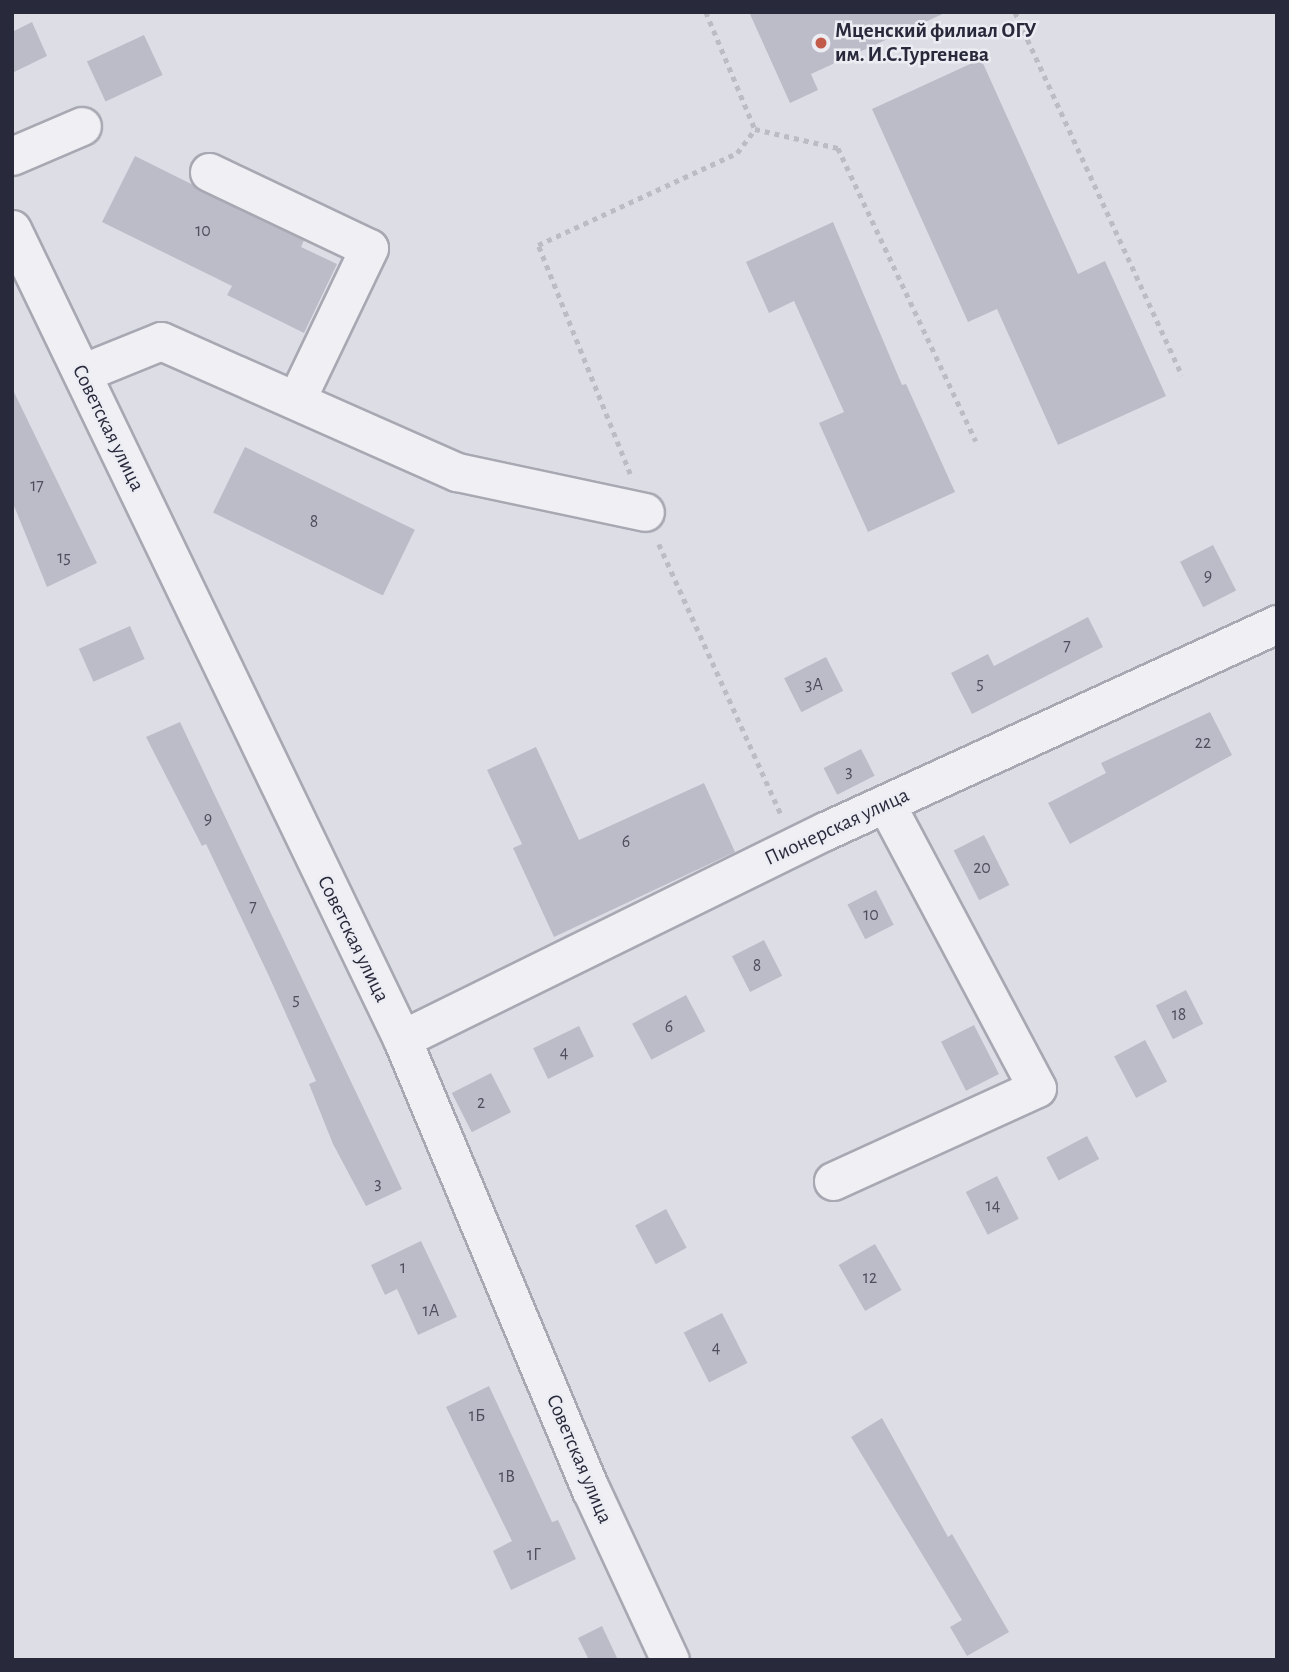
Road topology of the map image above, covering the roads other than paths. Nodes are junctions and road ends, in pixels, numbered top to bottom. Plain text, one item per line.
1 (82, 127) dead end
2 (12, 156) edge
3 (209, 172) dead end
4 (12, 229) edge
5 (82, 373) junction
6 (297, 398) junction
7 (645, 512) road end
8 (1277, 624) edge
9 (886, 804) junction
10 (402, 1039) junction
11 (833, 1181) dead end
12 (670, 1660) edge

1 - 2 street
3 - 6 street
4 - 5 street, Советская улица
5 - 6 street
5 - 10 street, Советская улица
6 - 7 street
8 - 9 street, Пионерская улица
9 - 10 street, Пионерская улица
9 - 11 street
10 - 12 street, Советская улица

